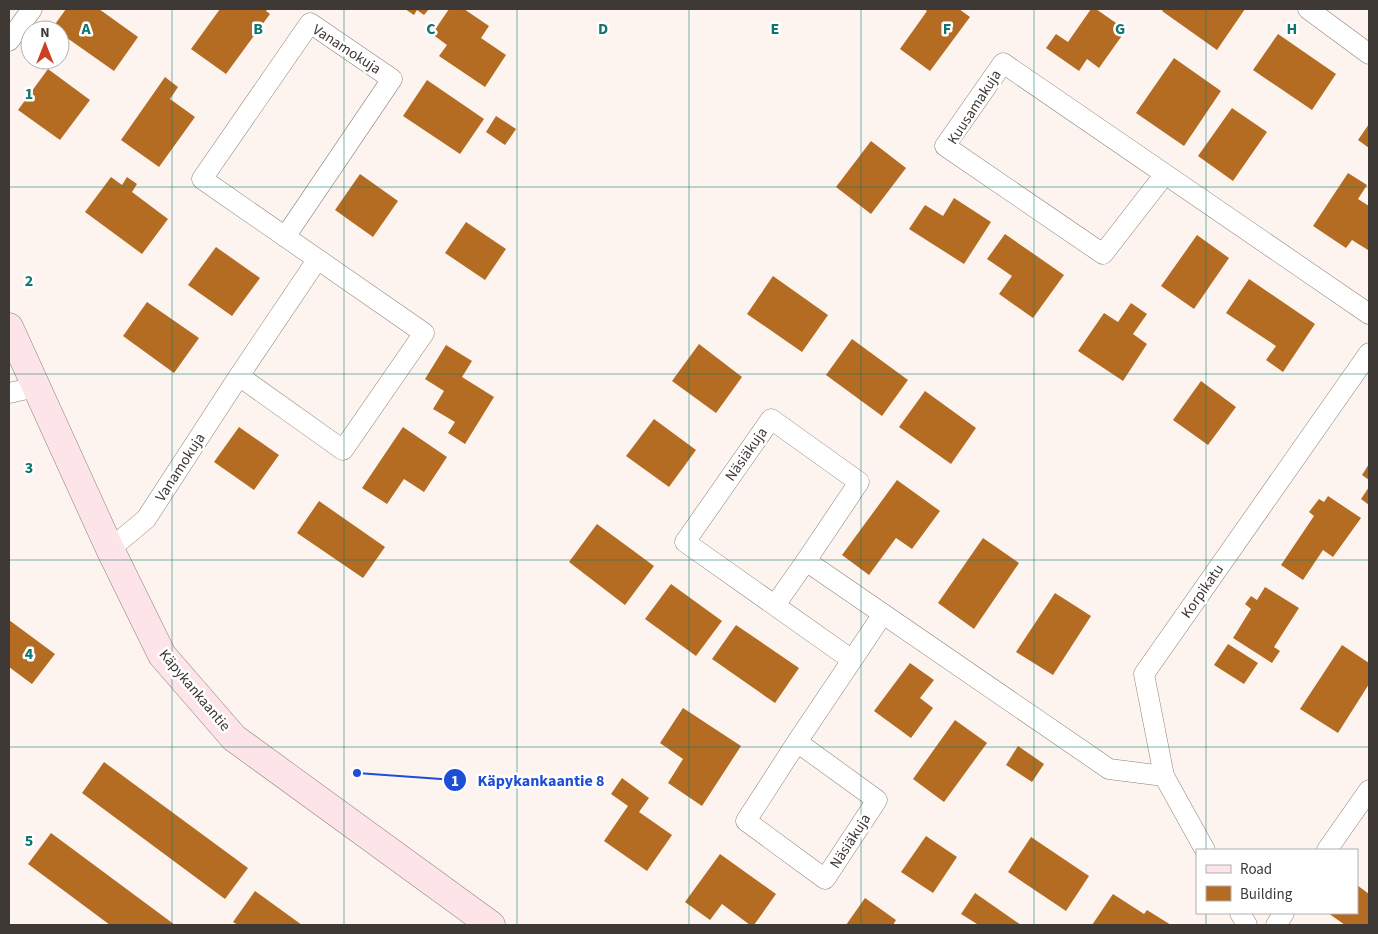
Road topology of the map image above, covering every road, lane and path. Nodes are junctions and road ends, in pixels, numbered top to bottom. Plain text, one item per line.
1 (32, 9) edge
2 (1308, 9) edge
3 (9, 41) edge
4 (1369, 54) edge
5 (1165, 174) junction
6 (285, 237) junction
7 (317, 260) junction
8 (1369, 314) edge
9 (9, 326) edge
10 (1369, 353) edge
11 (239, 376) junction
12 (36, 387) junction
13 (9, 393) edge
14 (110, 549) junction
15 (806, 561) junction
16 (775, 605) junction
17 (883, 614) junction
18 (852, 660) junction
19 (796, 742) junction
20 (1164, 776) junction
21 (1369, 790) edge
22 (1204, 849) edge
23 (1329, 849) edge
24 (1241, 914) edge
25 (1283, 914) edge
26 (491, 925) edge
27 (1247, 925) edge
28 (1276, 925) edge

1 - 3 street
2 - 4 street
5 - 5 street, Kuusamakuja
5 - 8 street, Kuusamakuja
6 - 6 street, Vanamokuja
6 - 7 street, Vanamokuja
7 - 11 street, Vanamokuja
7 - 11 street, Vanamokuja
9 - 12 street, Käpykankaantie
10 - 20 street, Korpikatu
11 - 14 street, Vanamokuja
12 - 13 street
12 - 14 street, Käpykankaantie
14 - 26 street, Käpykankaantie
15 - 16 street, Näsiäkuja
15 - 16 street, Näsiäkuja
15 - 17 street
16 - 18 street, Näsiäkuja
17 - 18 street, Näsiäkuja
17 - 20 street
18 - 19 street, Näsiäkuja
19 - 19 street, Näsiäkuja
20 - 22 street, Korpikatu
21 - 23 street
24 - 27 street
25 - 28 street

